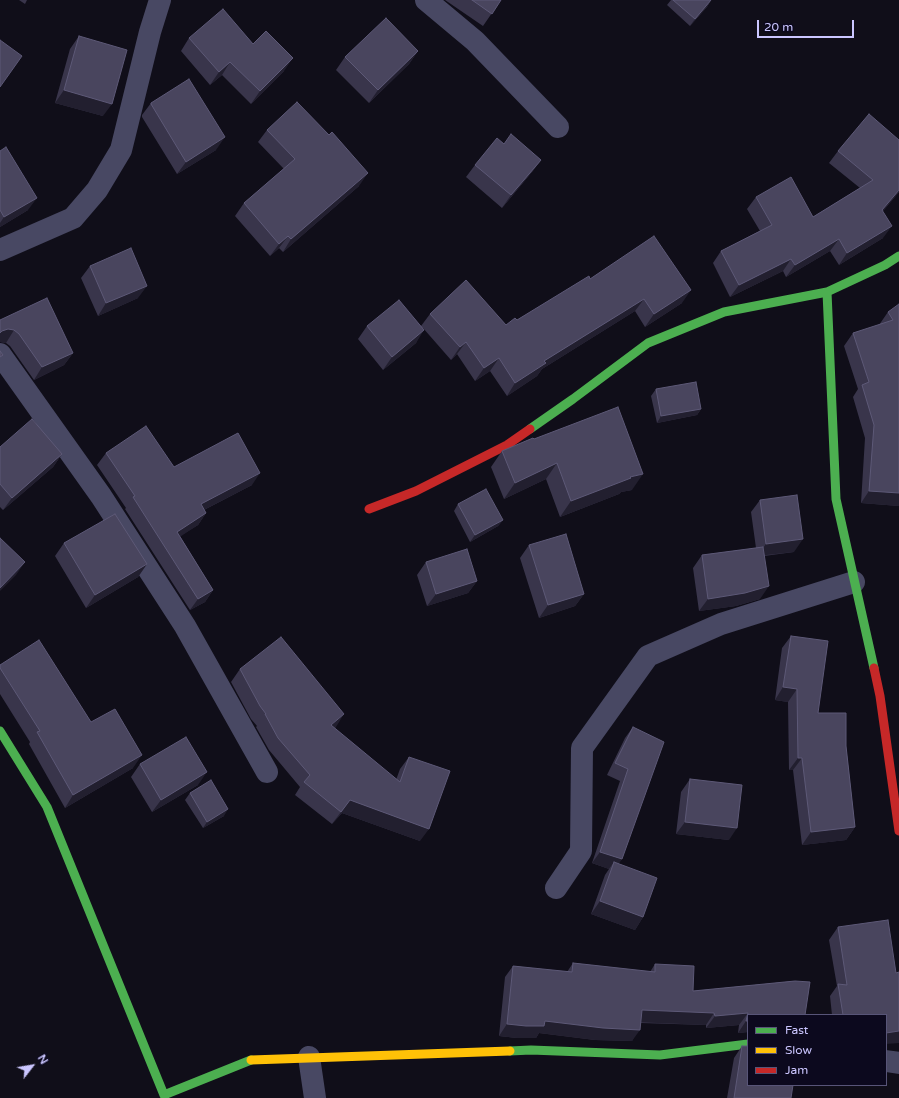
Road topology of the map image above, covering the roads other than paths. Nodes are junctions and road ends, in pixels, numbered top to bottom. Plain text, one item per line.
1 (160, 0) edge
2 (426, 0) edge
3 (558, 127) dead end
4 (0, 250) edge
5 (899, 256) edge
6 (827, 292) junction
7 (0, 354) edge
8 (369, 509) dead end
9 (854, 582) junction
10 (0, 731) edge
11 (267, 772) dead end
12 (895, 779) edge
13 (899, 832) edge
14 (556, 888) dead end
15 (747, 1044) edge
16 (308, 1057) junction
17 (887, 1062) edge
18 (899, 1063) edge
19 (164, 1097) edge
20 (315, 1098) edge

1 - 4 street
2 - 3 street
5 - 6 street
6 - 8 street
6 - 9 street
7 - 11 street
9 - 12 street
9 - 14 street
10 - 19 street
12 - 13 street
15 - 16 street
16 - 19 street
16 - 20 street
17 - 18 street

